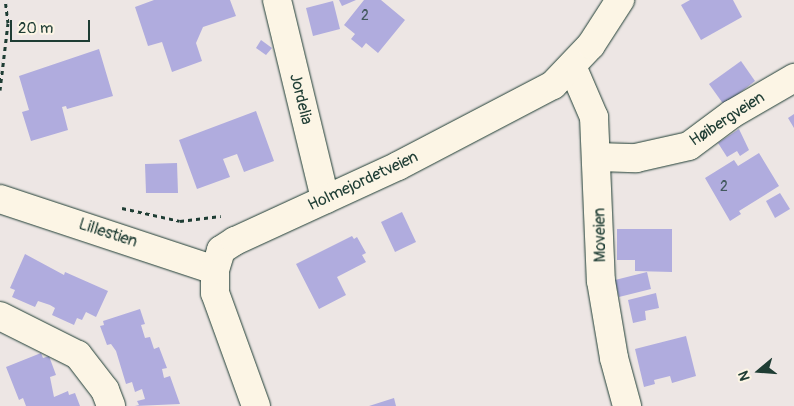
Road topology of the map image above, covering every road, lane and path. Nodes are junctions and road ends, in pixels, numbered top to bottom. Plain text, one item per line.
1 (5, 0) edge
2 (276, 0) edge
3 (618, 1) edge
4 (572, 66) junction
5 (794, 78) edge
6 (0, 90) edge
7 (598, 157) junction
8 (0, 199) edge
9 (325, 199) junction
10 (115, 206) dead end
11 (231, 214) dead end
12 (215, 270) junction
13 (0, 316) edge
14 (111, 406) edge
15 (256, 406) edge
16 (627, 406) edge

1 - 6 path
2 - 9 street, Jordelia
3 - 4 street, Holmejordetveien
4 - 7 street, Moveien
4 - 9 street, Holmejordetveien
5 - 7 street, Høibergveien
7 - 16 street, Moveien
8 - 12 street, Lillestien
9 - 12 street, Holmejordetveien
10 - 11 path
12 - 15 street, Holmejordetveien
13 - 14 street

